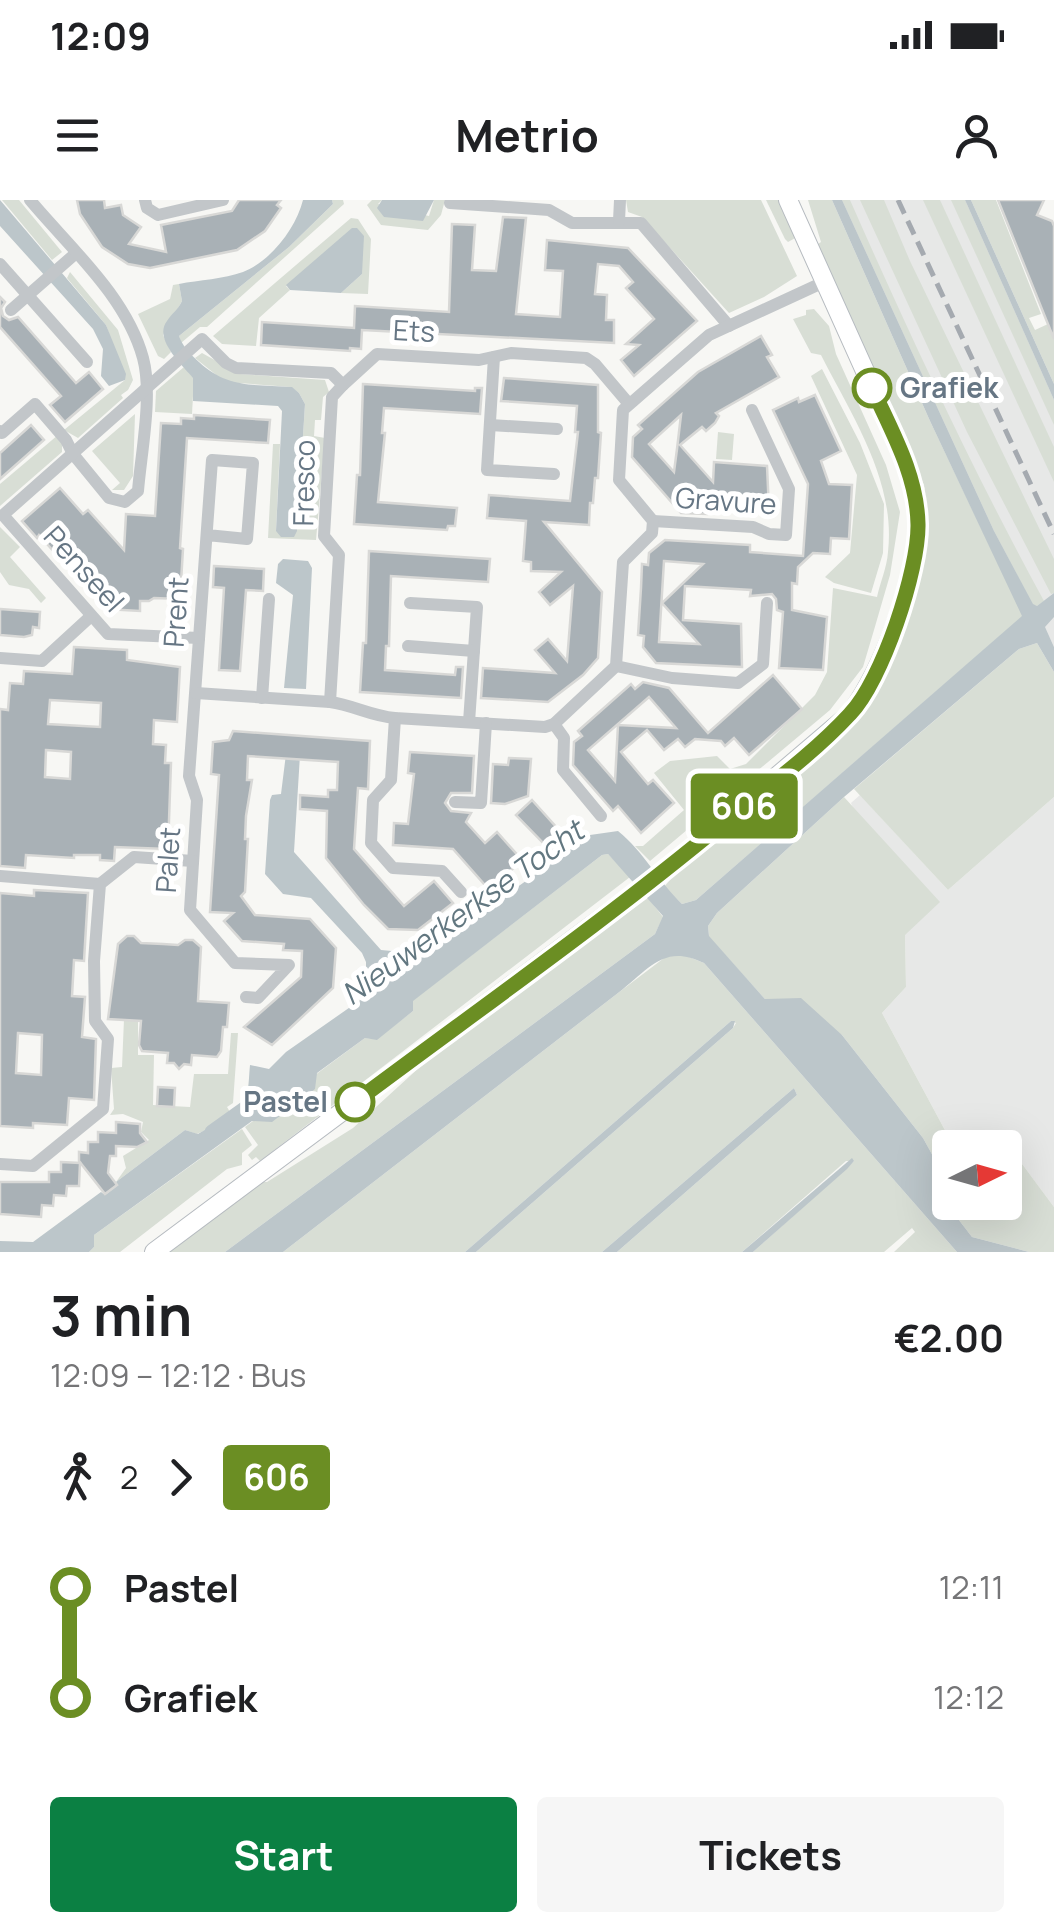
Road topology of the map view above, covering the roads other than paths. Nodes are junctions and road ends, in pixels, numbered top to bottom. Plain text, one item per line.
1 (30, 200) edge
2 (145, 200) edge
3 (222, 200) edge
4 (620, 200) edge
5 (788, 200) edge
6 (450, 203) dead end
7 (618, 221) junction
8 (70, 259) junction
9 (0, 264) edge
10 (824, 282) junction
11 (28, 296) junction
12 (11, 310) dead end
13 (729, 326) junction
14 (494, 357) junction
15 (87, 362) dead end
16 (343, 386) junction
17 (146, 387) junction
18 (629, 404) junction
19 (752, 410) dead end
20 (490, 426) junction
21 (557, 430) dead end
22 (0, 431) edge
23 (72, 454) junction
24 (554, 474) dead end
25 (653, 521) junction
26 (206, 535) junction
27 (269, 599) dead end
28 (767, 602) dead end
29 (410, 603) dead end
30 (90, 617) junction
31 (199, 638) junction
32 (408, 646) dead end
33 (474, 651) junction
34 (0, 658) edge
35 (616, 666) junction
36 (196, 693) junction
37 (262, 698) junction
38 (330, 702) junction
39 (394, 718) junction
40 (470, 722) junction
41 (486, 723) junction
42 (554, 724) junction
43 (456, 802) dead end
44 (602, 816) dead end
45 (193, 861) junction
46 (0, 876) edge
47 (100, 884) junction
48 (461, 892) dead end
49 (246, 997) dead end
50 (0, 1164) edge
51 (154, 1252) edge

1 - 8 street
2 - 3 street
4 - 7 street
5 - 10 main road
6 - 7 street
7 - 13 street
8 - 11 street
8 - 17 street
9 - 11 street
10 - 13 street
10 - 51 main road
11 - 12 street
11 - 15 street
13 - 18 street
14 - 16 street, Ets
14 - 18 street, Ets
14 - 20 street
16 - 17 street
16 - 38 street, Fresco
17 - 23 street
17 - 23 street
18 - 25 street
19 - 25 street, Gravure
20 - 21 street
20 - 24 street
22 - 23 street
23 - 30 street, Penseel
25 - 35 street
26 - 26 street, Prent
26 - 31 street, Prent
27 - 37 street
28 - 35 street
29 - 33 street
30 - 31 street, Penseel
30 - 34 street
31 - 36 street, Prent
32 - 33 street
33 - 40 street
35 - 42 street
36 - 37 street
36 - 45 street, Palet
37 - 38 street
38 - 39 street
39 - 40 street
39 - 48 street
40 - 41 street
41 - 42 street
41 - 43 street
42 - 44 street
45 - 47 street
45 - 49 street, Palet
46 - 47 street
47 - 50 street

